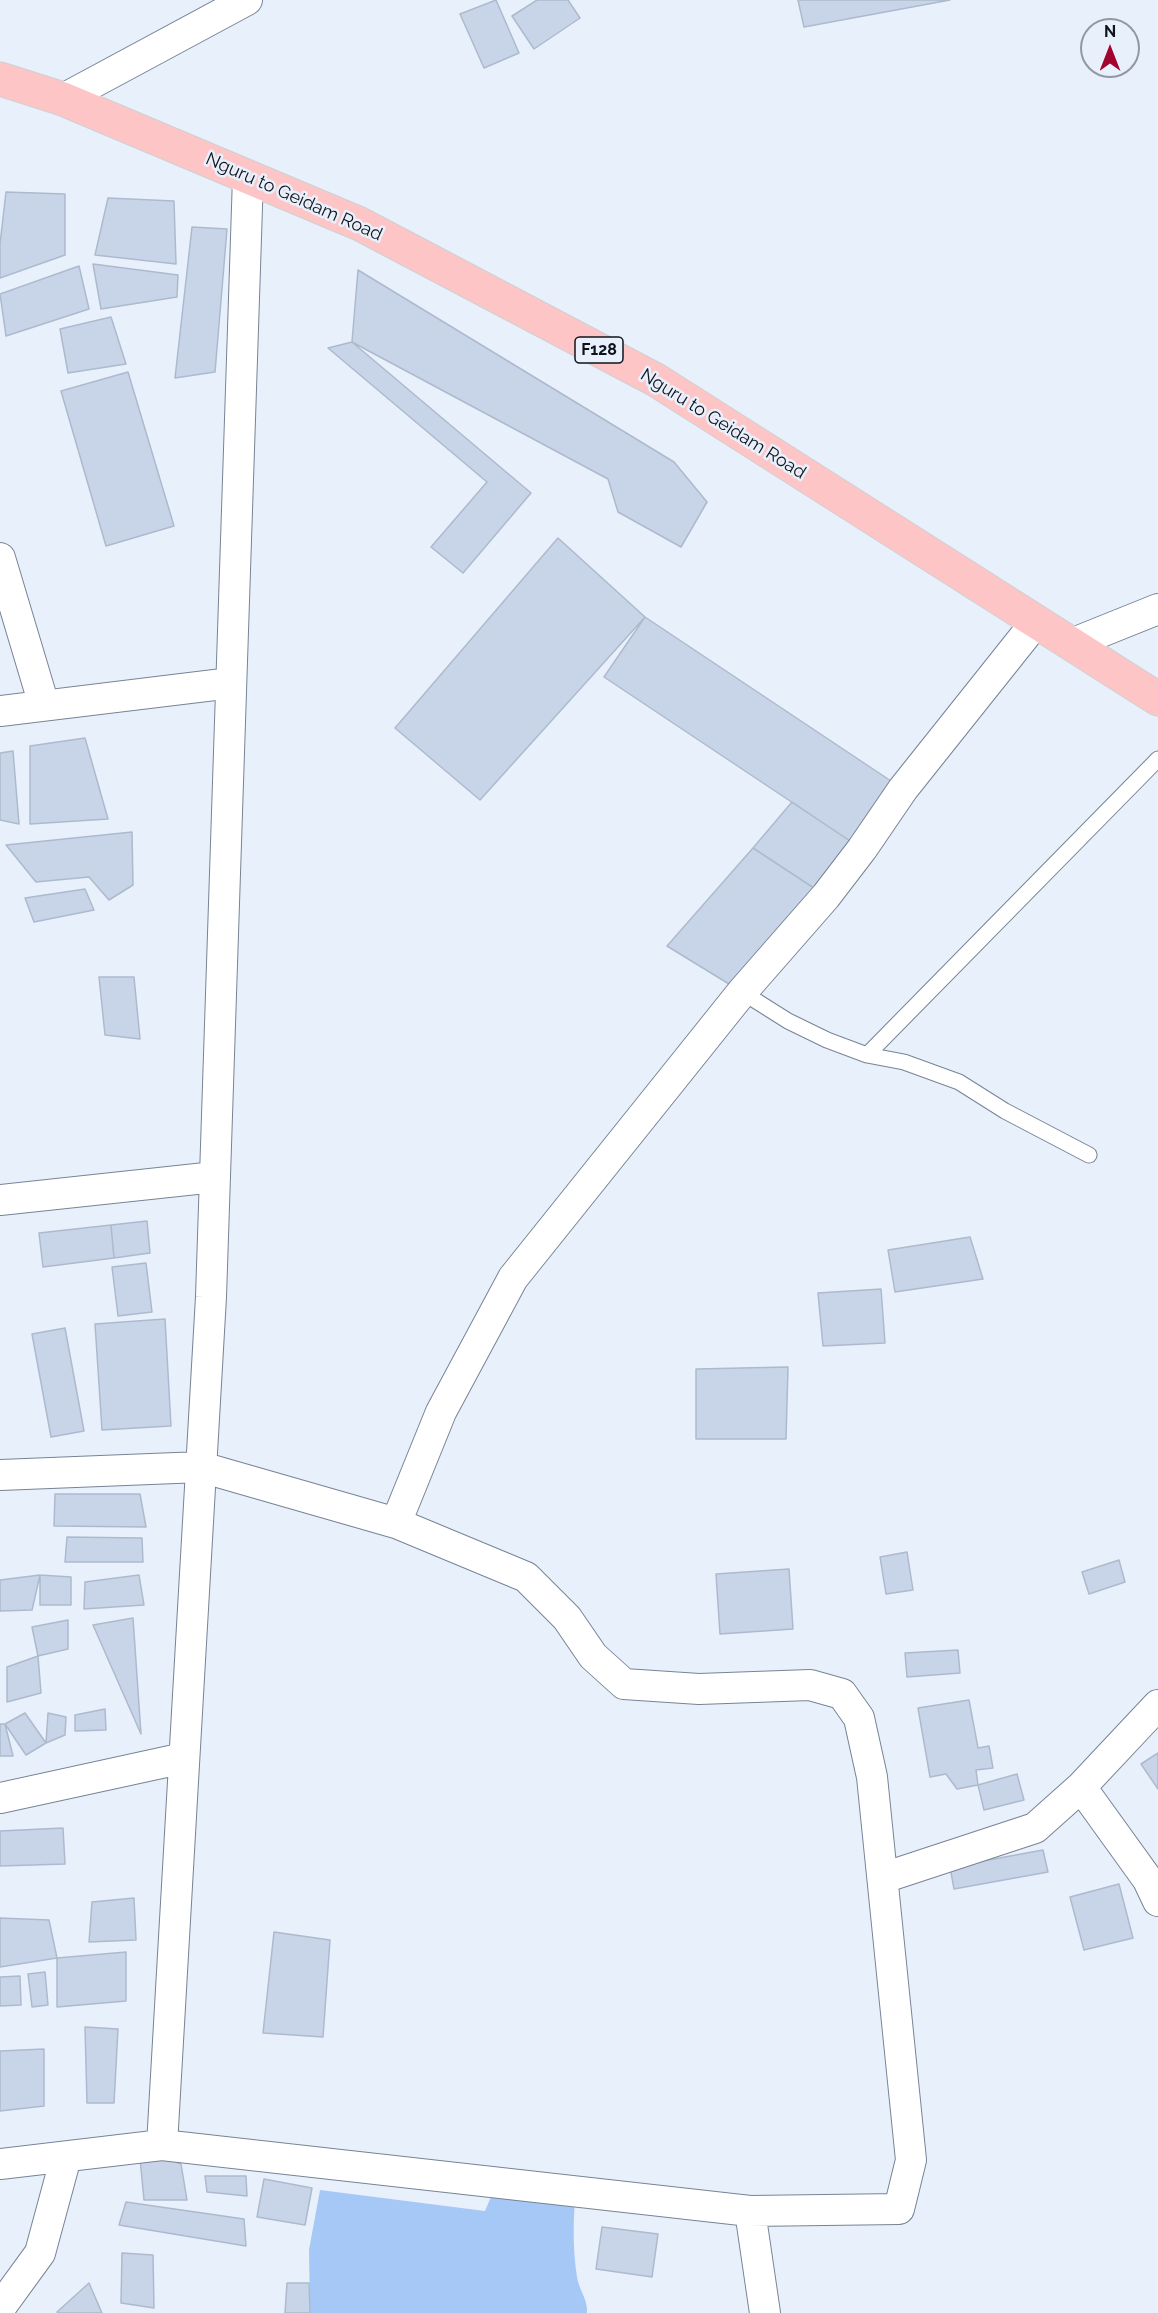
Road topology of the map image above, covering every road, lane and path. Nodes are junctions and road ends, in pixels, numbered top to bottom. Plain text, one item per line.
1 (247, 0) edge
2 (0, 79) edge
3 (63, 99) junction
4 (248, 177) junction
5 (0, 558) edge
6 (1158, 609) edge
7 (1036, 622) junction
8 (1071, 644) junction
9 (231, 683) junction
10 (1158, 699) edge
11 (44, 705) junction
12 (0, 711) edge
13 (1158, 759) edge
14 (742, 992) junction
15 (867, 1055) junction
16 (1089, 1155) dead end
17 (215, 1177) junction
18 (0, 1200) edge
19 (201, 1467) junction
20 (0, 1475) edge
21 (396, 1523) junction
22 (1158, 1705) edge
23 (184, 1758) junction
24 (1081, 1787) junction
25 (0, 1798) edge
26 (883, 1878) junction
27 (1158, 1901) edge
28 (162, 2145) junction
29 (66, 2157) junction
30 (0, 2164) edge
31 (750, 2211) junction
32 (0, 2308) edge
33 (765, 2313) edge

1 - 3 street
2 - 3 main road, Nguru to Geidam Road / F128
3 - 4 main road, Nguru to Geidam Road / F128
4 - 7 main road, Nguru to Geidam Road / F128
4 - 9 street
5 - 11 street
6 - 8 street
7 - 8 main road, Nguru to Geidam Road / F128
7 - 14 street
8 - 10 main road, Nguru to Geidam Road / F128
9 - 11 street
9 - 17 street
11 - 12 street
13 - 15 lane
14 - 15 lane
14 - 21 street
15 - 16 lane
17 - 18 street
17 - 19 street
19 - 20 street
19 - 21 street
19 - 23 street
21 - 26 street
22 - 24 street
23 - 25 street
23 - 28 street
24 - 26 street
24 - 27 street
26 - 31 street
28 - 29 street
28 - 31 street
29 - 30 street
29 - 32 street
31 - 33 street

